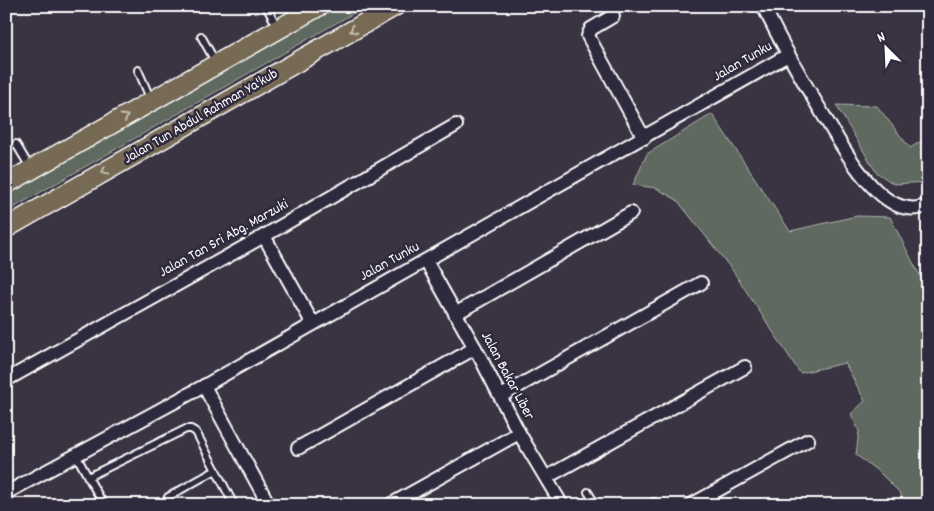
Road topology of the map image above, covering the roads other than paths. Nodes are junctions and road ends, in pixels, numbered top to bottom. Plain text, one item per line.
1 (266, 6) edge
2 (319, 6) edge
3 (395, 6) edge
4 (762, 6) edge
5 (613, 16) dead end
6 (279, 29) junction
7 (201, 36) dead end
8 (788, 55) junction
9 (217, 64) junction
10 (138, 70) dead end
11 (152, 101) junction
12 (456, 125) dead end
13 (644, 138) junction
14 (16, 144) dead end
15 (32, 170) junction
16 (6, 184) edge
17 (928, 205) edge
18 (631, 213) dead end
19 (6, 228) edge
20 (264, 236) junction
21 (426, 261) junction
22 (701, 283) dead end
23 (455, 314) junction
24 (313, 324) junction
25 (475, 348) junction
26 (745, 367) dead end
27 (6, 380) edge
28 (204, 386) junction
29 (501, 396) junction
30 (519, 432) junction
31 (808, 440) dead end
32 (298, 448) dead end
33 (76, 455) junction
34 (216, 470) junction
35 (547, 477) junction
36 (88, 478) junction
37 (588, 492) dead end
38 (6, 493) edge
39 (104, 505) edge
40 (172, 505) edge
41 (234, 505) edge
42 (269, 505) edge
43 (390, 505) edge
44 (562, 505) edge
45 (596, 505) edge
46 (691, 505) edge

1 - 6 lane
2 - 6 main road
3 -> 19 main road, Jalan Tun Abdul Rahman Ya'kub
4 - 8 street
5 - 13 street
6 - 9 main road
7 - 9 lane
8 - 13 street, Jalan Tunku
8 - 17 street
9 - 11 main road
10 - 11 lane
15 -> 11 main road
12 - 20 street, Jalan Tan Sri Abg. Marzuki
13 - 21 street, Jalan Tunku
14 - 15 lane
15 - 16 main road
18 - 23 street
20 - 24 street
20 - 27 street, Jalan Tan Sri Abg. Marzuki
21 - 23 street, Jalan Bakar Liber
21 - 24 street, Jalan Tunku
22 - 29 street
23 - 25 street, Jalan Bakar Liber
24 - 28 street, Jalan Tunku
25 - 29 street, Jalan Bakar Liber
25 - 32 street
26 - 35 street
28 - 33 street, Jalan Tunku
28 - 42 street
29 - 30 street, Jalan Bakar Liber
30 - 35 street, Jalan Bakar Liber
30 - 43 street
31 - 46 street
33 - 36 lane
33 - 38 street, Jalan Tunku
34 - 36 lane
34 - 40 lane
34 - 41 lane
35 - 44 street, Jalan Bakar Liber
36 - 39 lane
37 - 45 lane

